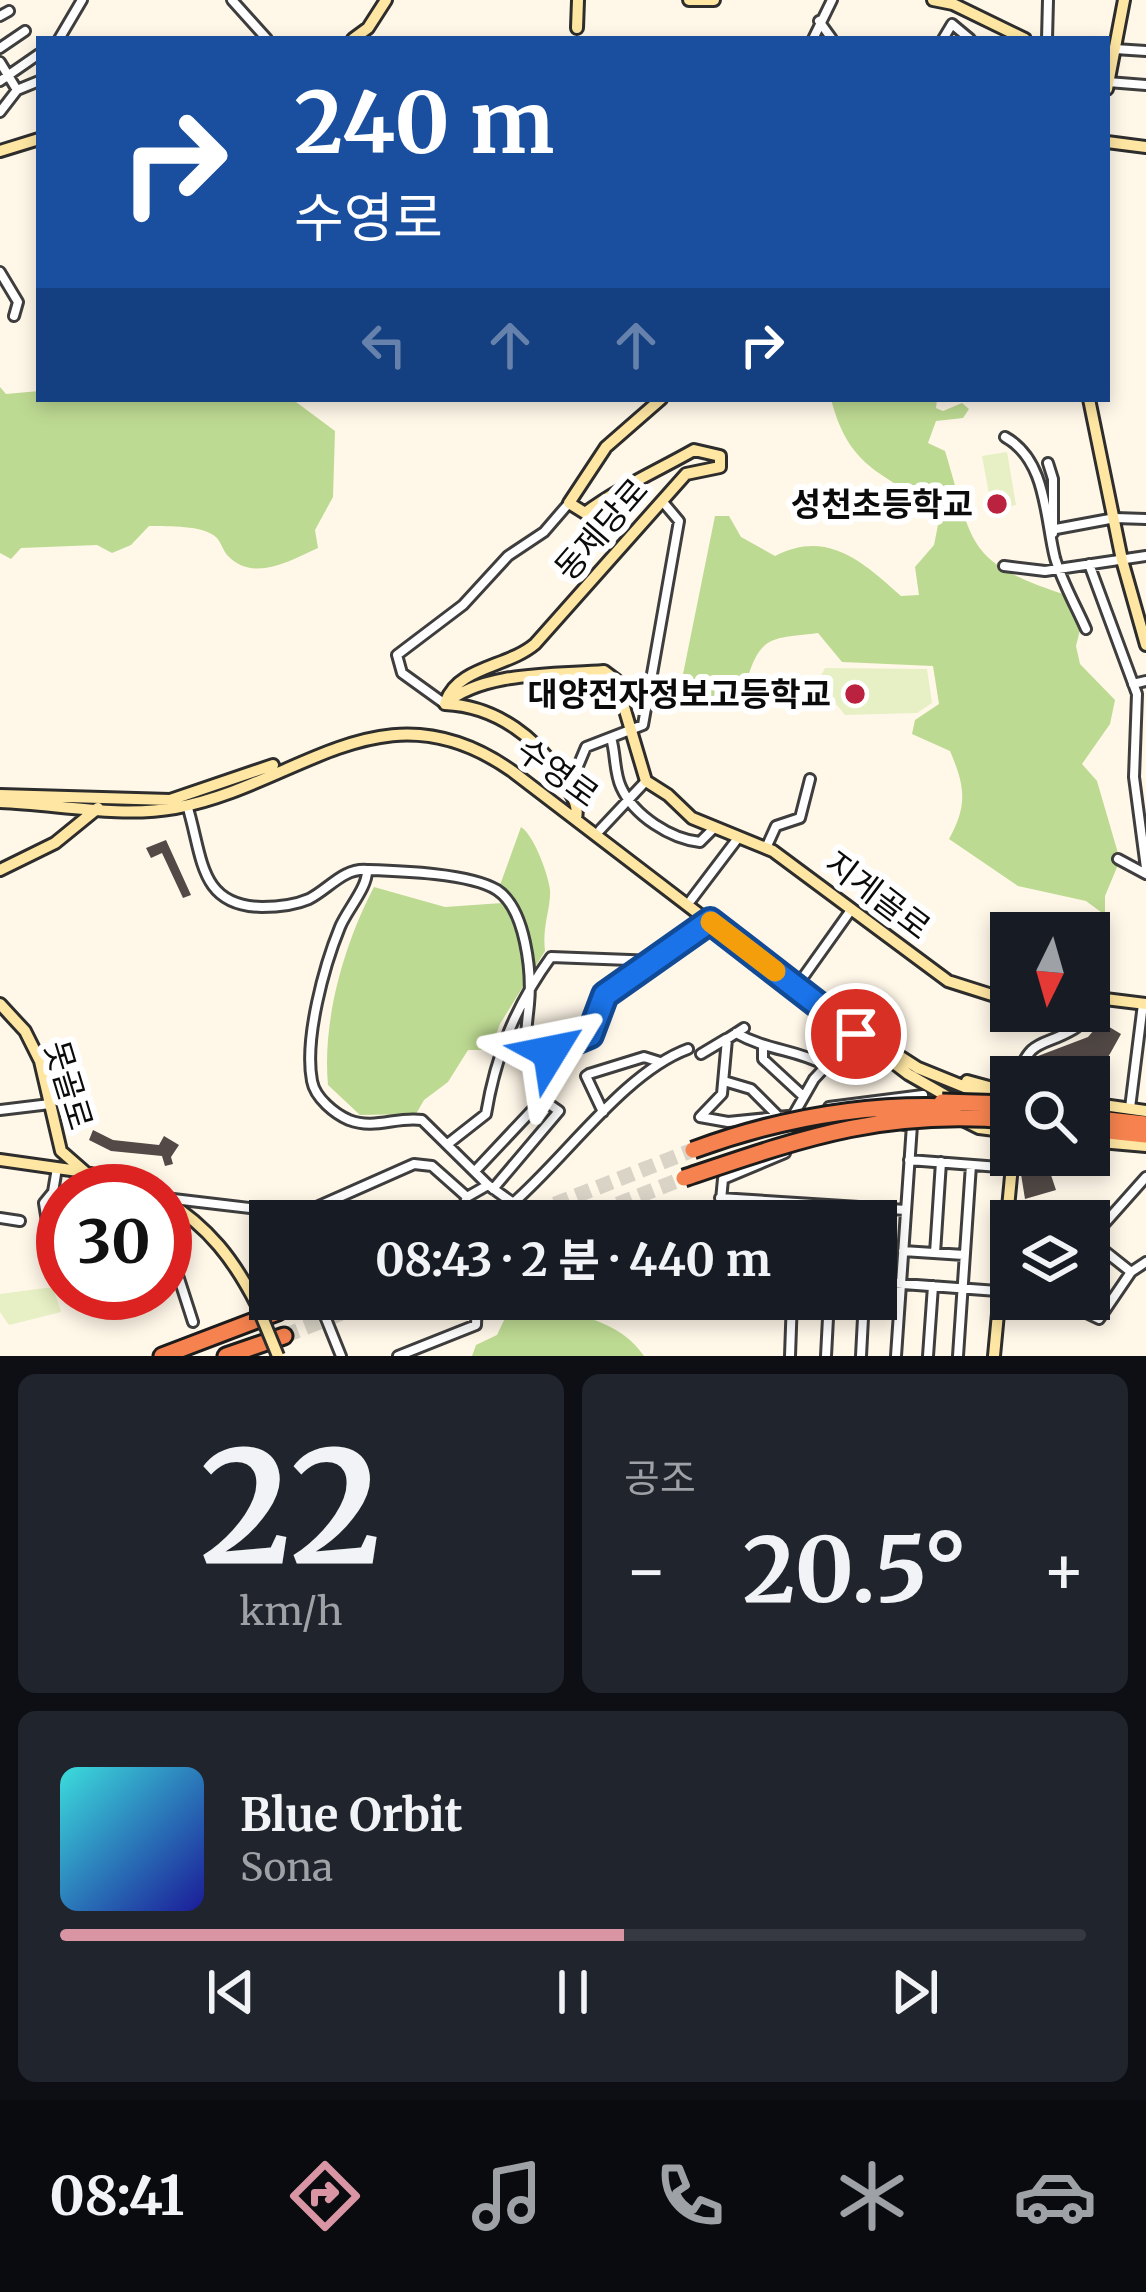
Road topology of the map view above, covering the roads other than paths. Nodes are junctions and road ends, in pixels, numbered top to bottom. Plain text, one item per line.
1 (82, 0) edge
2 (232, 0) edge
3 (386, 0) edge
4 (578, 0) edge
5 (689, 0) edge
6 (714, 0) edge
7 (832, 0) edge
8 (933, 0) edge
9 (1048, 0) edge
10 (1124, 0) edge
11 (818, 20) junction
12 (577, 28) dead end
13 (26, 31) dead end
14 (61, 36) edge
15 (264, 36) edge
16 (357, 36) edge
17 (814, 36) edge
18 (830, 36) edge
19 (945, 36) edge
20 (966, 36) edge
21 (1019, 36) edge
22 (1047, 36) edge
23 (0, 48) edge
24 (1111, 48) edge
25 (1146, 51) edge
26 (36, 56) edge
27 (0, 62) edge
28 (4, 78) edge
29 (36, 82) edge
30 (1110, 85) edge
31 (1146, 85) edge
32 (17, 90) junction
33 (0, 112) edge
34 (36, 140) edge
35 (1110, 142) edge
36 (1146, 147) edge
37 (0, 151) edge
38 (0, 272) edge
39 (14, 316) dead end
40 (655, 402) edge
41 (1090, 402) edge
42 (1005, 437) dead end
43 (1048, 464) dead end
44 (569, 502) junction
45 (663, 502) junction
46 (1115, 518) junction
47 (1146, 520) edge
48 (1054, 532) junction
49 (1146, 556) edge
50 (1122, 560) junction
51 (1090, 564) junction
52 (1004, 566) dead end
53 (1060, 569) junction
54 (1143, 620) edge
55 (1086, 629) dead end
56 (1146, 645) edge
57 (1146, 680) edge
58 (1133, 684) junction
59 (445, 704) junction
60 (633, 729) junction
61 (610, 738) junction
62 (561, 776) junction
63 (810, 779) dead end
64 (646, 781) junction
65 (0, 799) edge
66 (629, 799) junction
67 (110, 801) junction
68 (187, 806) junction
69 (98, 808) junction
70 (577, 816) junction
71 (714, 828) junction
72 (600, 830) junction
73 (738, 838) junction
74 (766, 848) junction
75 (1118, 859) dead end
76 (0, 870) edge
77 (367, 870) junction
78 (1146, 872) edge
79 (691, 900) junction
80 (852, 909) junction
81 (710, 921) junction
82 (656, 961) junction
83 (799, 983) junction
84 (531, 985) junction
85 (990, 994) edge
86 (1110, 1000) edge
87 (1144, 1004) edge
88 (3, 1007) edge
89 (1066, 1032) edge
90 (736, 1033) junction
91 (856, 1034) junction
92 (763, 1048) junction
93 (688, 1049) dead end
94 (701, 1054) dead end
95 (1024, 1056) edge
96 (660, 1062) junction
97 (825, 1065) junction
98 (910, 1069) junction
99 (531, 1072) junction
100 (724, 1081) junction
101 (954, 1082) junction
102 (541, 1084) dead end
103 (990, 1088) edge
104 (802, 1096) junction
105 (990, 1103) edge
106 (52, 1104) junction
107 (916, 1106) junction
108 (1130, 1108) junction
109 (0, 1109) edge
110 (603, 1112) junction
111 (776, 1114) junction
112 (990, 1114) edge
113 (990, 1114) edge
114 (791, 1115) junction
115 (1110, 1115) edge
116 (1110, 1115) edge
117 (990, 1124) edge
118 (1110, 1125) edge
119 (1146, 1129) edge
120 (449, 1143) junction
121 (800, 1148) junction
122 (693, 1150) tunnel mouth
123 (61, 1151) junction
124 (909, 1160) junction
125 (941, 1162) junction
126 (0, 1163) edge
127 (990, 1163) edge
128 (53, 1164) edge
129 (76, 1164) edge
130 (971, 1165) junction
131 (36, 1166) edge
132 (475, 1171) junction
133 (1146, 1177) edge
134 (684, 1178) tunnel mouth
135 (490, 1187) junction
136 (467, 1197) junction
137 (720, 1198) joint
138 (337, 1200) edge
139 (466, 1200) edge
140 (509, 1200) edge
141 (516, 1200) edge
142 (741, 1200) edge
143 (192, 1203) edge
144 (897, 1210) edge
145 (906, 1210) junction
146 (249, 1212) edge
147 (0, 1218) edge
148 (1110, 1219) edge
149 (192, 1220) edge
150 (20, 1221) dead end
151 (903, 1251) junction
152 (935, 1253) junction
153 (964, 1255) junction
154 (1110, 1256) edge
155 (1146, 1262) edge
156 (1131, 1272) junction
157 (897, 1283) edge
158 (901, 1283) junction
159 (933, 1286) junction
160 (963, 1288) junction
161 (990, 1291) edge
162 (1110, 1303) edge
163 (192, 1319) edge
164 (257, 1320) tunnel mouth
165 (326, 1320) edge
166 (476, 1320) edge
167 (791, 1320) edge
168 (828, 1320) edge
169 (862, 1320) edge
170 (1000, 1320) edge
171 (193, 1322) dead end
172 (284, 1336) tunnel mouth
173 (162, 1356) edge
174 (226, 1356) edge
175 (278, 1356) edge
176 (340, 1356) edge
177 (398, 1356) edge
178 (790, 1356) edge
179 (826, 1356) edge
180 (861, 1356) edge
181 (896, 1356) edge
182 (928, 1356) edge
183 (958, 1356) edge
184 (994, 1356) edge

1 - 14 street
2 - 15 street
3 - 16 main road
4 - 12 main road
5 - 6 main road
7 - 11 street
8 - 21 main road
9 - 22 street
10 - 24 main road
11 - 17 street
11 - 18 street
13 - 23 street
19 - 20 street
24 - 25 street
26 - 28 street
27 - 28 street
28 - 32 street
29 - 32 street
30 - 31 street
32 - 33 street
34 - 37 main road
35 - 36 main road
38 - 39 street
40 - 44 main road, 동제당로
41 - 46 main road
42 - 48 street
43 - 48 street
44 - 45 main road, 동제당로
44 - 59 street
45 - 59 main road, 동제당로
45 - 60 street
46 - 47 street
46 - 48 street
46 - 50 main road
48 - 53 street
49 - 50 street
50 - 51 street
50 - 54 main road
51 - 53 street
51 - 58 street
52 - 53 street
53 - 55 street
54 - 56 main road
57 - 58 street
58 - 78 street
59 - 60 main road
59 - 62 main road
60 - 61 street
60 - 64 main road
61 - 62 street
61 - 66 street
62 - 70 main road
63 - 74 street
64 - 66 street
64 - 71 main road, 지게골로
65 - 67 main road, 수영로
65 - 69 main road, 수영로
66 - 71 street, 지게골로
66 - 72 street, 수영로
67 - 69 main road
67 - 70 main road, 수영로
68 - 69 main road, 수영로
68 - 70 main road, 수영로
68 - 77 street
69 - 76 main road
70 - 72 main road, 수영로
70 - 81 main road, 수영로
71 - 73 main road, 지게골로
72 - 79 main road, 수영로
73 - 74 main road, 지게골로
73 - 79 street
74 - 80 main road, 지게골로
75 - 78 street
77 - 84 street
77 - 120 street
79 - 83 main road, 수영로
80 - 83 street
80 - 85 main road, 지게골로
81 - 82 street
81 - 91 main road, 수영로
82 - 84 street
82 - 99 street
83 - 98 main road, 수영로
84 - 99 street
84 - 120 street
86 - 87 main road
87 - 108 street
88 - 106 main road, 못골로
89 - 95 street
90 - 92 street
90 - 94 street
90 - 100 street
91 - 97 street
91 - 98 main road, 수영로
92 - 97 street
92 - 104 street
93 - 96 street
96 - 110 street
96 - 110 street
97 - 104 street
98 - 101 main road, 수영로
98 - 103 main road, 수영로
98 - 107 main road
99 - 102 street
100 - 111 street
100 - 111 street
101 - 105 main road, 수영로
101 - 107 main road
104 - 114 street
106 - 109 street
106 - 123 main road, 못골로
107 - 112 highway, bridge
107 - 113 main road
107 - 114 street
107 - 117 main road
107 - 121 street
107 - 122 highway, bridge
107 - 124 street
107 - 134 highway, bridge
108 - 115 main road
108 - 119 main road
110 - 141 street
111 - 114 street
114 - 121 street
116 - 119 highway
118 - 119 highway
120 - 132 street
121 - 137 street
123 - 128 main road
123 - 129 main road, 못골로
124 - 125 street
124 - 145 street
125 - 130 street
125 - 152 street
126 - 131 main road
127 - 130 street
130 - 153 street
132 - 135 street
132 - 135 street
133 - 148 street
135 - 136 street
135 - 140 street
136 - 138 street
136 - 139 street
137 - 142 street
143 - 146 street
144 - 145 street
145 - 151 street
147 - 150 street
149 - 175 main road, bridge
151 - 152 street
151 - 158 street
152 - 153 street
153 - 160 street
154 - 156 street
155 - 156 street
156 - 162 street
157 - 158 street
158 - 159 street
158 - 181 street
159 - 160 street
159 - 182 street
160 - 161 street
160 - 183 street
163 - 171 street
164 - 173 highway
165 - 176 street
166 - 177 street
167 - 178 street
168 - 179 street
169 - 180 street
170 - 184 main road
172 - 174 highway

